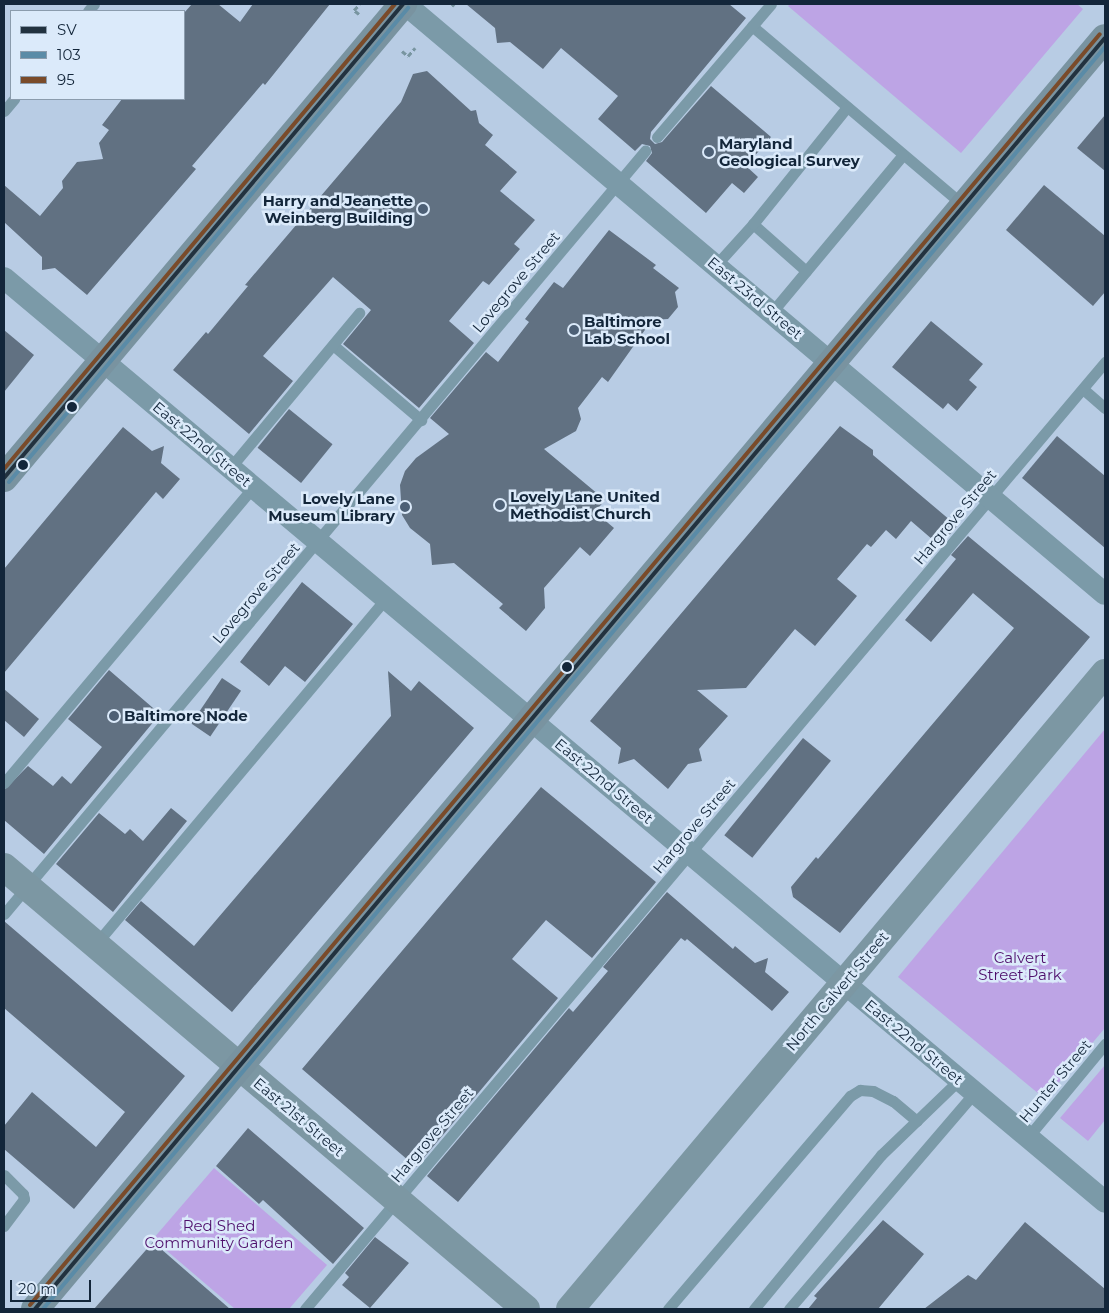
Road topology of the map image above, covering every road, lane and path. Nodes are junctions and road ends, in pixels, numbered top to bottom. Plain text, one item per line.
1 (360, 4) edge
2 (404, 4) edge
3 (771, 4) edge
4 (362, 16) dead end
5 (752, 26) junction
6 (1105, 38) edge
7 (415, 48) dead end
8 (402, 51) dead end
9 (13, 100) edge
10 (847, 107) junction
11 (4, 111) edge
12 (657, 137) dead end
13 (645, 151) dead end
14 (903, 155) junction
15 (618, 182) junction
16 (964, 206) junction
17 (752, 224) junction
18 (716, 265) junction
19 (806, 271) junction
20 (4, 278) edge
21 (772, 312) junction
22 (359, 313) dead end
23 (332, 344) junction
24 (102, 361) junction
25 (1105, 362) edge
26 (832, 363) junction
27 (1083, 389) junction
28 (1105, 408) edge
29 (421, 420) junction
30 (230, 468) junction
31 (4, 478) edge
32 (253, 487) junction
33 (991, 497) junction
34 (319, 542) junction
35 (1105, 594) edge
36 (386, 598) junction
37 (1105, 673) edge
38 (532, 720) junction
39 (4, 783) edge
40 (690, 853) junction
41 (4, 868) edge
42 (27, 887) junction
43 (4, 914) edge
44 (95, 945) junction
45 (844, 983) junction
46 (1105, 1044) edge
47 (239, 1066) junction
48 (967, 1086) junction
49 (917, 1120) junction
50 (1028, 1137) junction
51 (4, 1175) edge
52 (397, 1200) junction
53 (1105, 1202) edge
54 (4, 1226) edge
55 (35, 1309) edge
56 (305, 1309) edge
57 (526, 1309) edge
58 (570, 1309) edge
59 (668, 1309) edge
60 (754, 1309) edge
61 (789, 1309) edge

1 - 4 path
2 - 15 street, East 23rd Street
2 - 24 main road
3 - 5 lane
5 - 10 lane
5 - 12 lane
6 - 16 main road
7 - 8 path
9 - 11 lane
10 - 14 lane
10 - 17 lane
13 - 15 lane, Lovegrove Street
14 - 16 lane
14 - 19 lane
15 - 18 street, East 23rd Street
15 - 29 lane, Lovegrove Street
16 - 26 main road
17 - 18 lane
17 - 19 lane
18 - 21 street, East 23rd Street
19 - 21 lane
20 - 24 street, East 22nd Street
21 - 26 street, East 23rd Street
22 - 23 lane
23 - 29 lane
23 - 30 lane
24 - 30 street, East 22nd Street
24 - 31 main road
25 - 27 lane, Hargrove Street
26 - 33 street, East 23rd Street
26 - 38 main road
27 - 28 lane
27 - 33 lane, Hargrove Street
29 - 34 lane, Lovegrove Street
30 - 32 street, East 22nd Street
32 - 34 street, East 22nd Street
32 - 39 lane
33 - 35 street, East 23rd Street
33 - 40 lane, Hargrove Street
34 - 36 street, East 22nd Street
34 - 42 lane, Lovegrove Street
36 - 38 street, East 22nd Street
36 - 44 lane
37 - 45 main road, North Calvert Street
38 - 40 street, East 22nd Street
38 - 47 main road
40 - 45 street, East 22nd Street
40 - 52 lane, Hargrove Street
41 - 42 main road, East 21st Street
42 - 43 lane, Lovegrove Street
42 - 44 main road, East 21st Street
44 - 47 main road, East 21st Street
45 - 48 street, East 22nd Street
45 - 58 main road, North Calvert Street
46 - 50 lane, Hunter Street
47 - 52 main road, East 21st Street
47 - 55 main road
48 - 49 lane
48 - 50 street, East 22nd Street
48 - 61 lane
49 - 59 lane
49 - 60 lane
50 - 53 street, East 22nd Street
51 - 54 lane
52 - 56 lane, Hargrove Street
52 - 57 main road, East 21st Street

